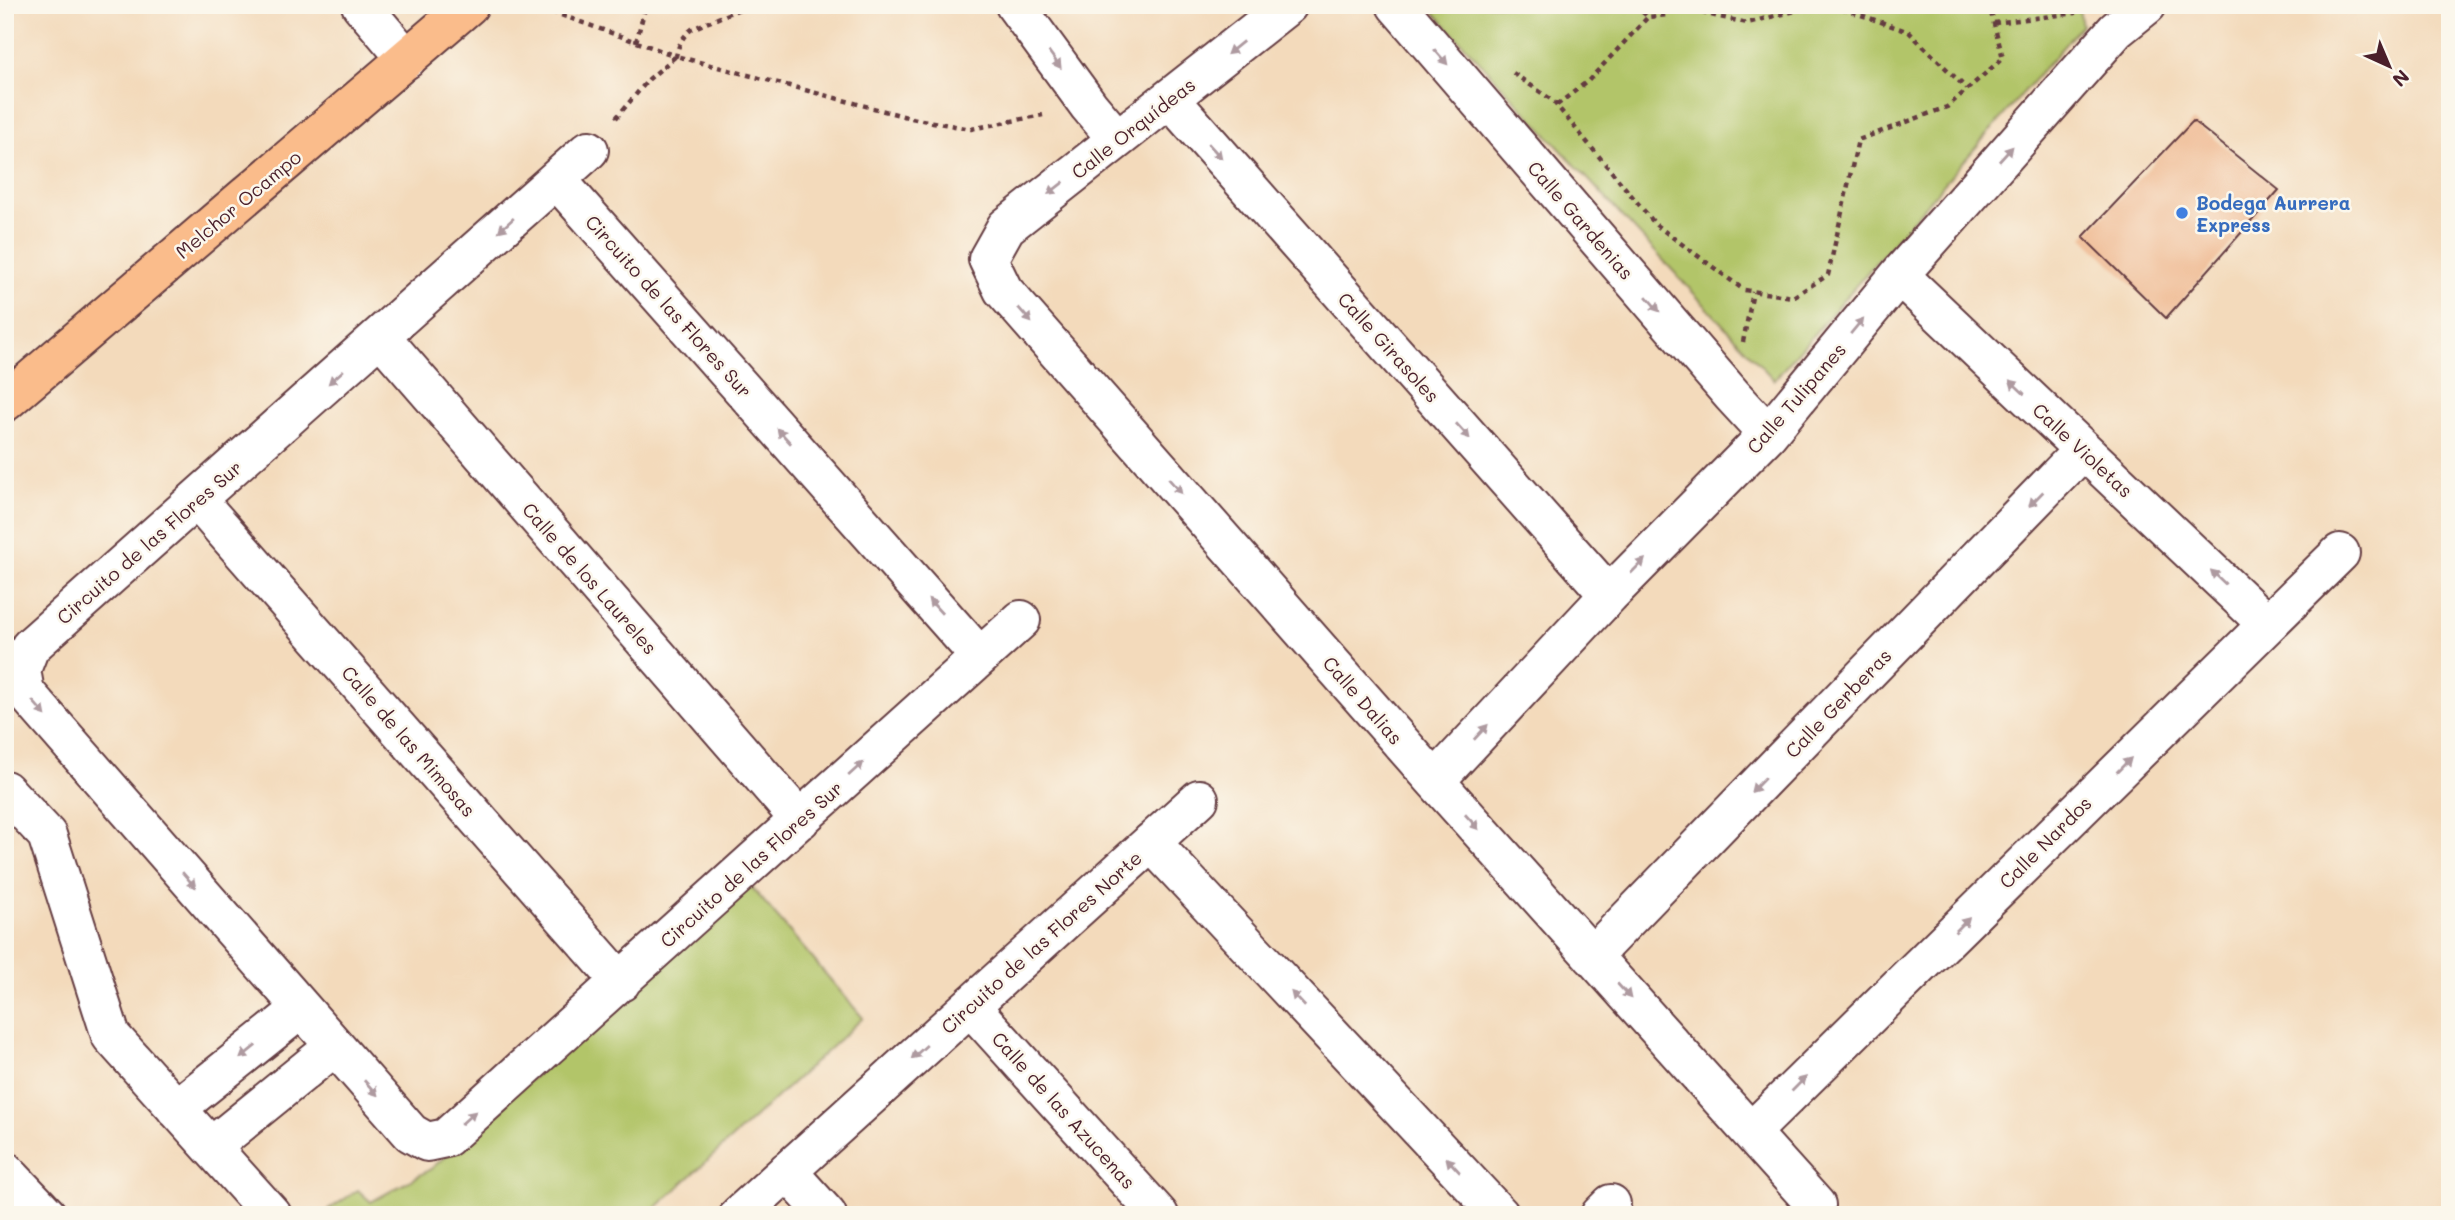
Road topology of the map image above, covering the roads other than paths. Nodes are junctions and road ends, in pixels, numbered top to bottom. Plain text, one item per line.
1 (361, 5) edge
2 (469, 5) edge
3 (1015, 5) edge
4 (1288, 5) edge
5 (1396, 5) edge
6 (2147, 5) edge
7 (2106, 15) edge
8 (407, 59) junction
9 (1170, 100) junction
10 (1117, 139) junction
11 (589, 150) road end
12 (557, 180) junction
13 (988, 259) joint
14 (1899, 275) junction
15 (381, 337) junction
16 (5, 402) edge
17 (1768, 433) junction
18 (2083, 450) junction
19 (197, 500) junction
20 (2340, 553) dead end
21 (1609, 595) junction
22 (1021, 620) dead end
23 (2267, 624) junction
24 (980, 657) junction
25 (1435, 781) junction
26 (5, 790) edge
27 (1199, 799) dead end
28 (800, 820) junction
29 (1151, 842) junction
30 (1592, 956) junction
31 (621, 982) junction
32 (970, 1006) junction
33 (301, 1009) junction
34 (334, 1047) junction
35 (176, 1109) junction
36 (1751, 1132) junction
37 (211, 1147) junction
38 (5, 1171) edge
39 (788, 1171) junction
40 (1816, 1205) dead end
41 (47, 1215) edge
42 (272, 1215) edge
43 (739, 1215) edge
44 (827, 1215) edge
45 (1159, 1215) edge
46 (1500, 1215) edge

1 - 8 street
2 - 8 main road, Melchor Ocampo
3 -> 10 street
4 -> 9 street, Calle Orquídeas
5 -> 17 street, Calle Gardenias
6 - 7 street, Calle Tulipanes
14 -> 7 street, Calle Tulipanes
8 - 16 main road, Melchor Ocampo
9 - 10 street, Calle Orquídeas
9 -> 21 street, Calle Girasoles
10 -> 13 street, Calle Orquídeas
11 - 12 street
12 -> 15 street, Circuito de las Flores Sur
24 -> 12 street, Circuito de las Flores Sur
13 -> 25 street, Calle Dalias
17 -> 14 street, Calle Tulipanes
18 -> 14 street, Calle Violetas
15 -> 19 street, Circuito de las Flores Sur
15 - 28 street, Calle de los Laureles
21 -> 17 street, Calle Tulipanes
23 -> 18 street, Calle Violetas
18 -> 30 street, Calle Gerberas
19 - 31 street, Calle de las Mimosas
19 -> 33 street, Circuito de las Flores Sur
20 - 23 street, Calle Nardos
25 -> 21 street, Calle Tulipanes
22 - 24 street
36 -> 23 street, Calle Nardos
28 -> 24 street, Circuito de las Flores Sur
25 -> 30 street, Calle Dalias
26 - 35 street
27 - 29 street
28 - 31 street, Circuito de las Flores Sur
29 - 32 street, Circuito de las Flores Norte
46 -> 29 street, Circuito de las Flores Norte
30 -> 36 street, Calle Dalias
34 -> 31 street, Circuito de las Flores Sur
32 -> 39 street, Circuito de las Flores Norte
32 - 45 street, Calle de las Azucenas
33 - 34 street, Circuito de las Flores Sur
33 -> 35 street
34 - 37 street
35 - 37 street
36 - 40 street, Calle Dalias
37 - 42 street
38 - 41 street
39 - 43 street, Circuito de las Flores Norte
39 - 44 street

